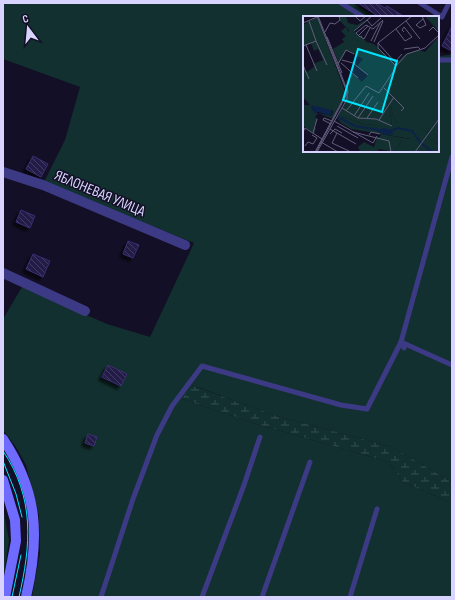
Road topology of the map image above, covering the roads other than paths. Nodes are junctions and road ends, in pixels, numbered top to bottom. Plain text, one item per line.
1 (341, 3) edge
2 (420, 3) edge
3 (449, 3) edge
4 (361, 16) edge
5 (439, 60) edge
6 (452, 60) edge
7 (452, 157) edge
8 (3, 172) edge
9 (185, 245) dead end
10 (3, 273) edge
11 (85, 311) dead end
12 (401, 342) junction
13 (404, 348) dead end
14 (452, 365) edge
15 (260, 437) dead end
16 (3, 439) edge
17 (310, 462) dead end
18 (3, 480) edge
19 (377, 509) dead end
20 (5, 597) edge
21 (26, 597) edge
22 (101, 597) edge
23 (202, 597) edge
24 (262, 597) edge
25 (350, 597) edge

1 - 4 lane
2 - 3 lane
5 - 6 lane
7 - 12 lane
8 - 9 street, ЯБЛОНЕВАЯ УЛИЦА
10 - 11 street
12 - 13 lane
12 - 14 lane
12 - 22 lane
15 - 23 lane
16 - 21 street
17 - 24 lane
18 - 20 street
19 - 25 lane

